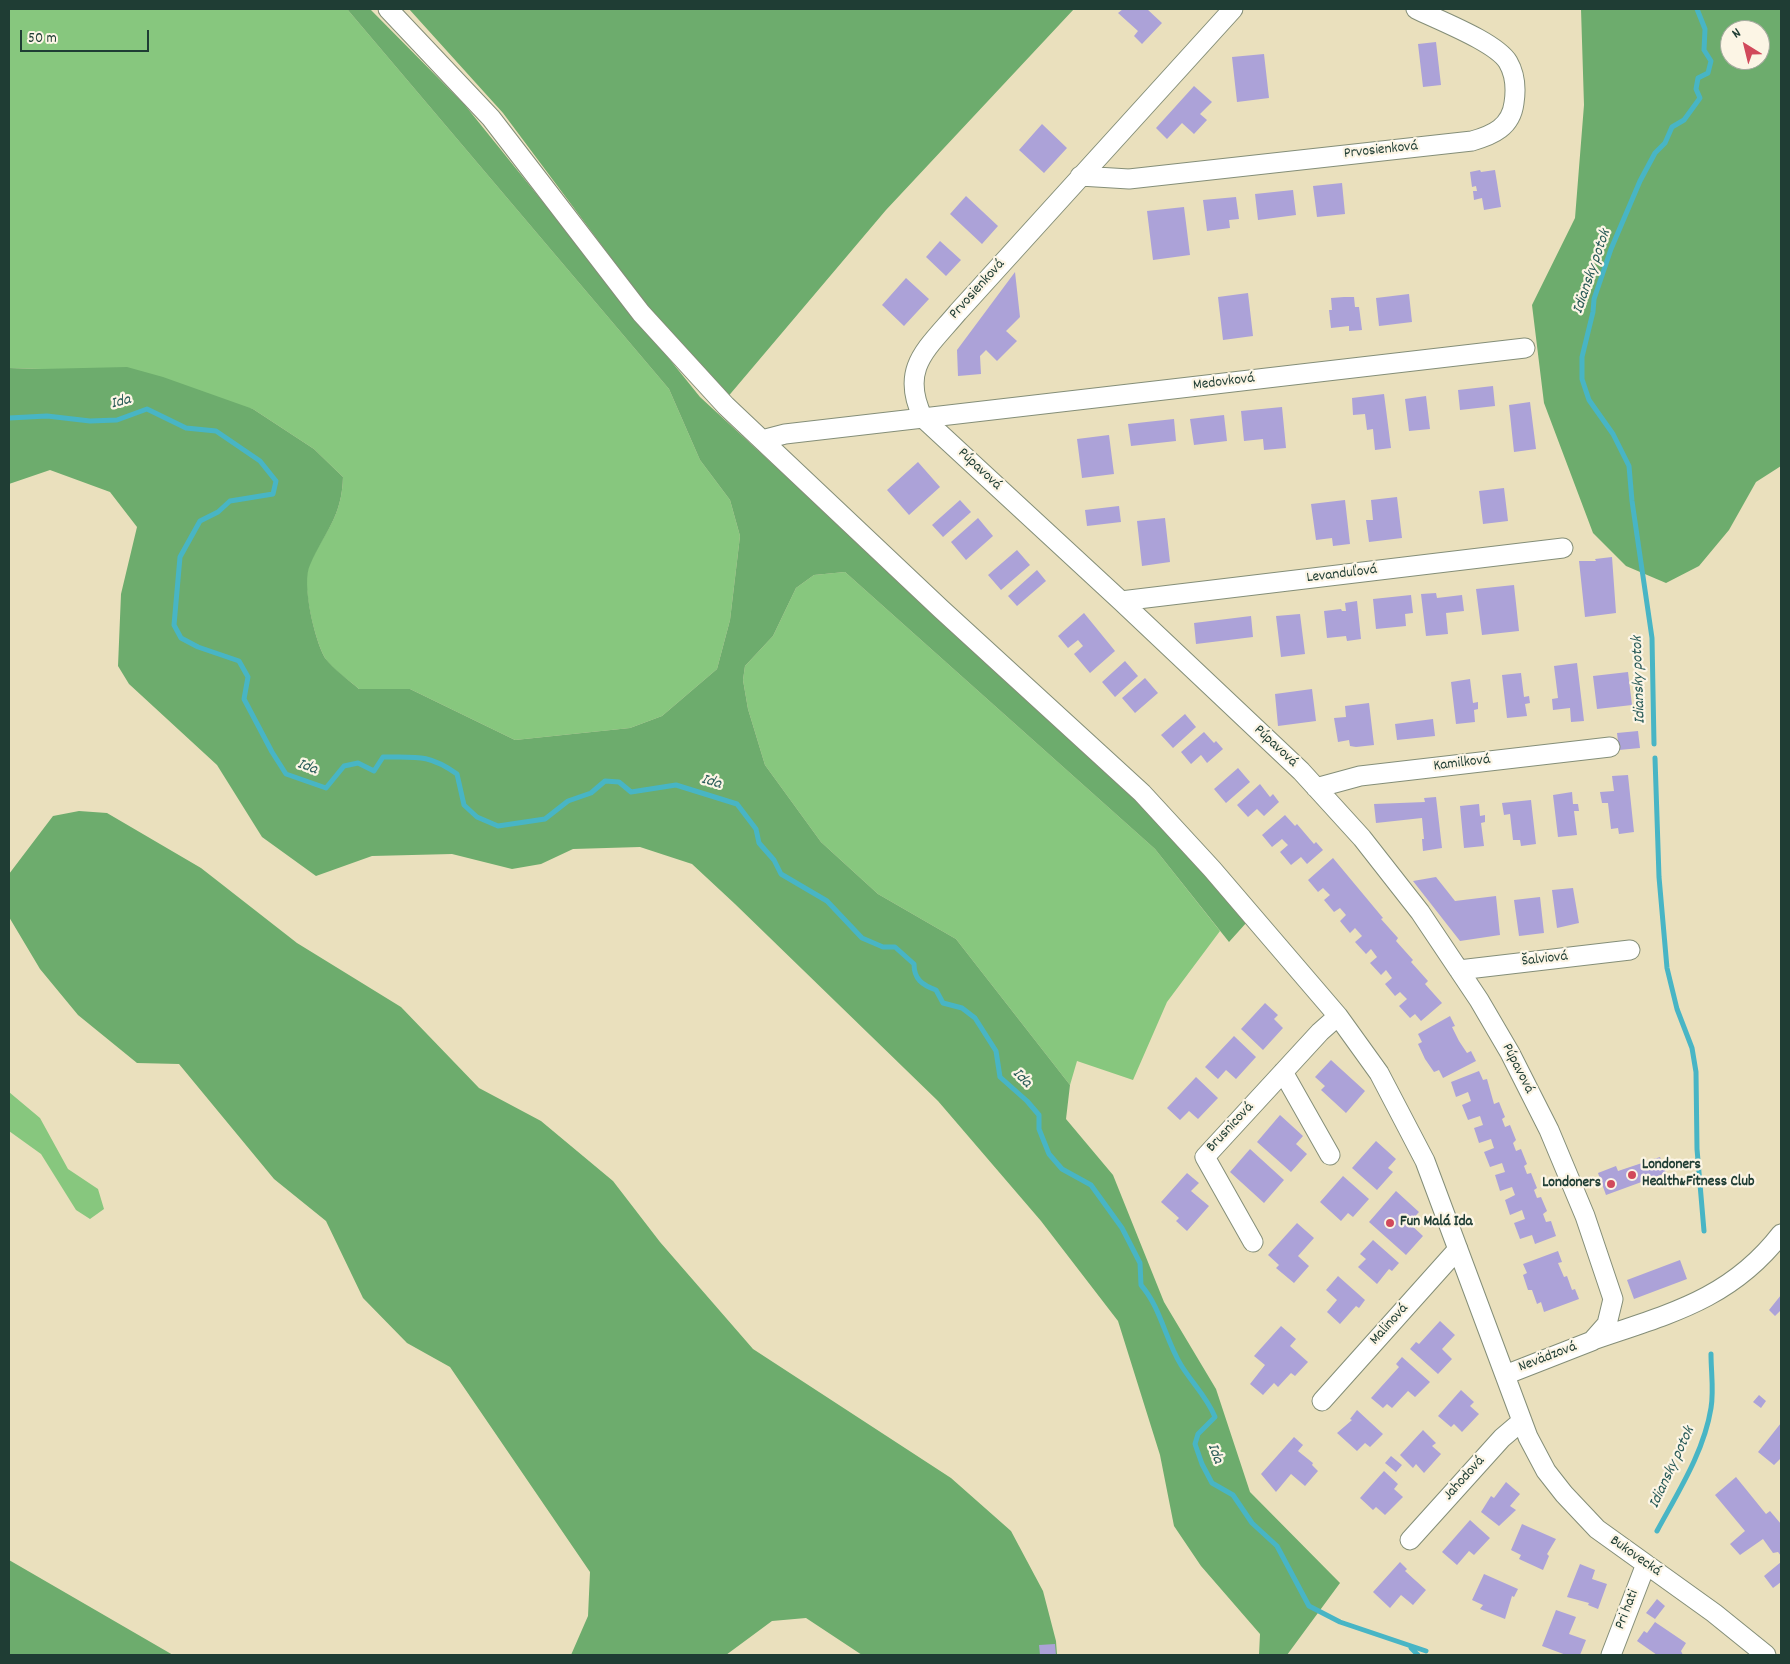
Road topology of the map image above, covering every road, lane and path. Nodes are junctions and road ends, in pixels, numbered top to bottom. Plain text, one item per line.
1 (388, 9) edge
2 (1233, 9) edge
3 (1416, 9) edge
4 (1080, 176) junction
5 (1525, 348) dead end
6 (923, 418) junction
7 (762, 440) junction
8 (1563, 548) dead end
9 (1121, 601) junction
10 (1610, 747) dead end
11 (1316, 788) junction
12 (1630, 950) dead end
13 (1459, 970) junction
14 (1338, 1016) junction
15 (1283, 1072) junction
16 (1330, 1155) dead end
17 (1781, 1234) edge
18 (1253, 1242) dead end
19 (1458, 1249) junction
20 (1611, 1289) joint
21 (1592, 1341) junction
22 (1505, 1374) junction
23 (1322, 1400) dead end
24 (1525, 1429) junction
25 (1410, 1540) dead end
26 (1646, 1564) junction
27 (1611, 1655) edge
28 (1766, 1655) edge

1 - 7 street, Bukovecká
2 - 4 street, Prvosienková
3 - 4 street, Prvosienková
4 - 6 street, Prvosienková
5 - 6 street, Medovková
6 - 7 street
6 - 9 street, Púpavová
7 - 14 street, Bukovecká
8 - 9 street, Levanduľová
9 - 11 street, Púpavová
10 - 11 street, Kamilková
11 - 13 street, Púpavová
12 - 13 street, Šalviová
13 - 20 street, Púpavová
14 - 15 street, Brusnicová
14 - 19 street, Bukovecká
15 - 16 street
15 - 18 street, Brusnicová
17 - 21 street, Nevädzová
19 - 22 street, Bukovecká
19 - 23 street, Malinová
20 - 21 street, Nevädzová
21 - 22 street, Nevädzová
22 - 24 street, Bukovecká
24 - 25 street, Jahodová
24 - 26 street, Bukovecká
26 - 27 street, Pri hati
26 - 28 street, Bukovecká

